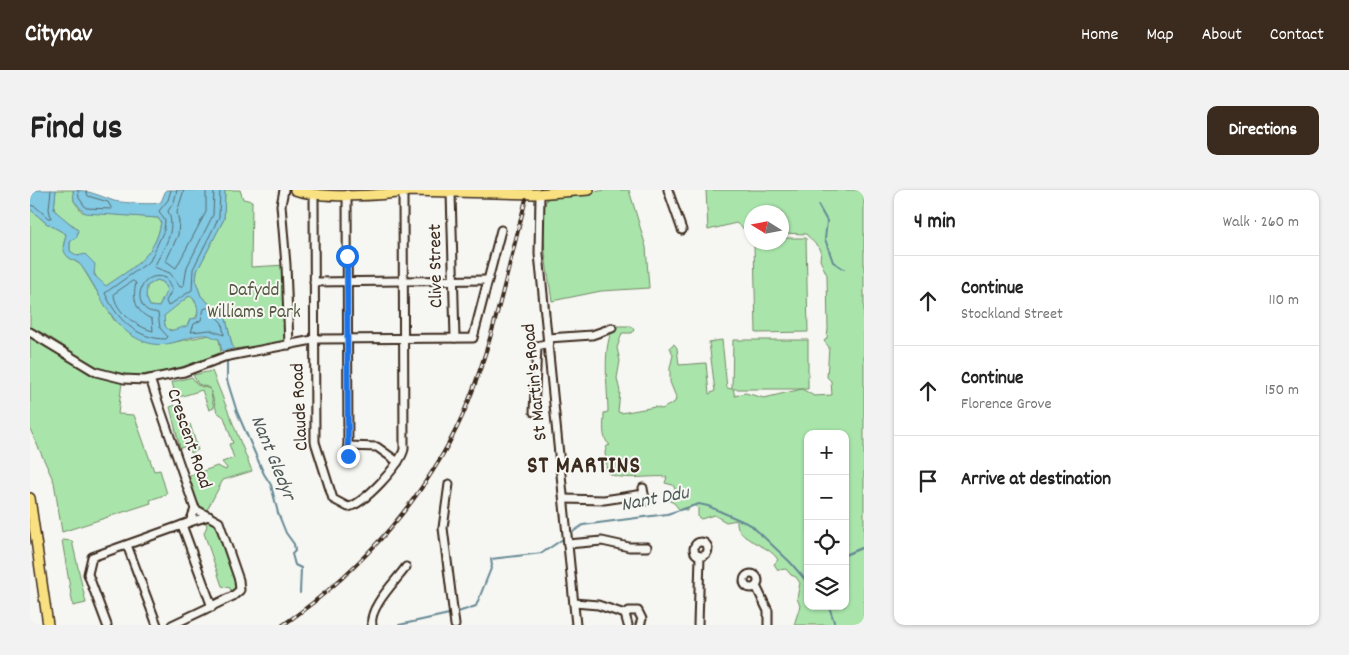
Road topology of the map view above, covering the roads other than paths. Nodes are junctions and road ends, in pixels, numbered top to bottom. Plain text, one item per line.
1 (284, 190) edge
2 (295, 190) edge
3 (589, 190) edge
4 (668, 190) edge
5 (452, 191) edge
6 (469, 191) edge
7 (335, 192) edge
8 (403, 193) junction
9 (543, 193) edge
10 (314, 194) junction
11 (347, 194) junction
12 (501, 230) dead end
13 (682, 230) dead end
14 (488, 280) junction
15 (347, 281) junction
16 (403, 281) junction
17 (453, 281) junction
18 (314, 282) junction
19 (612, 328) dead end
20 (30, 332) edge
21 (455, 338) junction
22 (348, 339) junction
23 (403, 339) junction
24 (314, 340) junction
25 (548, 341) junction
26 (289, 345) junction
27 (150, 379) junction
28 (534, 412) dead end
29 (348, 446) junction
30 (348, 456) dead end
31 (398, 462) junction
32 (448, 484) dead end
33 (644, 494) dead end
34 (30, 498) edge
35 (564, 499) junction
36 (30, 506) edge
37 (196, 509) junction
38 (209, 516) junction
39 (190, 522) junction
40 (182, 526) junction
41 (568, 544) junction
42 (127, 545) junction
43 (647, 548) dead end
44 (700, 556) dead end
45 (406, 567) dead end
46 (756, 586) dead end
47 (574, 603) junction
48 (212, 607) junction
49 (624, 614) junction
50 (48, 625) edge
51 (107, 625) edge
52 (157, 625) edge
53 (172, 625) edge
54 (372, 625) edge
55 (455, 625) edge
56 (576, 625) edge
57 (628, 625) edge
58 (640, 625) edge
59 (698, 625) edge
60 (768, 625) edge

1 - 26 street
2 - 10 main road
3 - 9 main road
4 - 13 street
5 - 6 main road
5 - 8 main road
5 - 17 street, Clive Street
6 - 9 main road
7 - 10 main road
7 - 11 main road
8 - 11 main road
8 - 16 street, Claude Road
9 - 25 street, St Martin's Road
10 - 18 street, Claude Road
11 - 15 street
12 - 14 street
14 - 17 street
14 - 21 street, Crescent Road
15 - 16 street
15 - 18 street
15 - 22 street
16 - 17 street
16 - 23 street, Claude Road
17 - 21 street, Clive Street
18 - 24 street, Claude Road
19 - 25 street
20 - 27 street, Crescent Road
21 - 23 street, Crescent Road
22 - 23 street, Crescent Road
22 - 24 street, Crescent Road
22 - 29 street
23 - 31 street, Claude Road
24 - 26 street, Crescent Road
24 - 31 street, Claude Road
25 - 28 street
25 - 35 street, St Martin's Road
26 - 27 street, Crescent Road
27 - 37 street, Crescent Road
29 - 30 street
29 - 31 street
32 - 55 street
33 - 35 street
34 - 36 main road
35 - 41 street, St Martin's Road
36 - 50 main road
37 - 38 street
37 - 39 street
38 - 39 street
38 - 48 street
39 - 40 street
40 - 42 street
40 - 48 street
41 - 43 street
41 - 47 street, St Martin's Road
42 - 51 street
42 - 52 street
44 - 59 street
45 - 54 street
46 - 60 street
47 - 49 street
47 - 56 street, St Martin's Road
48 - 53 street
49 - 57 street
49 - 58 street

